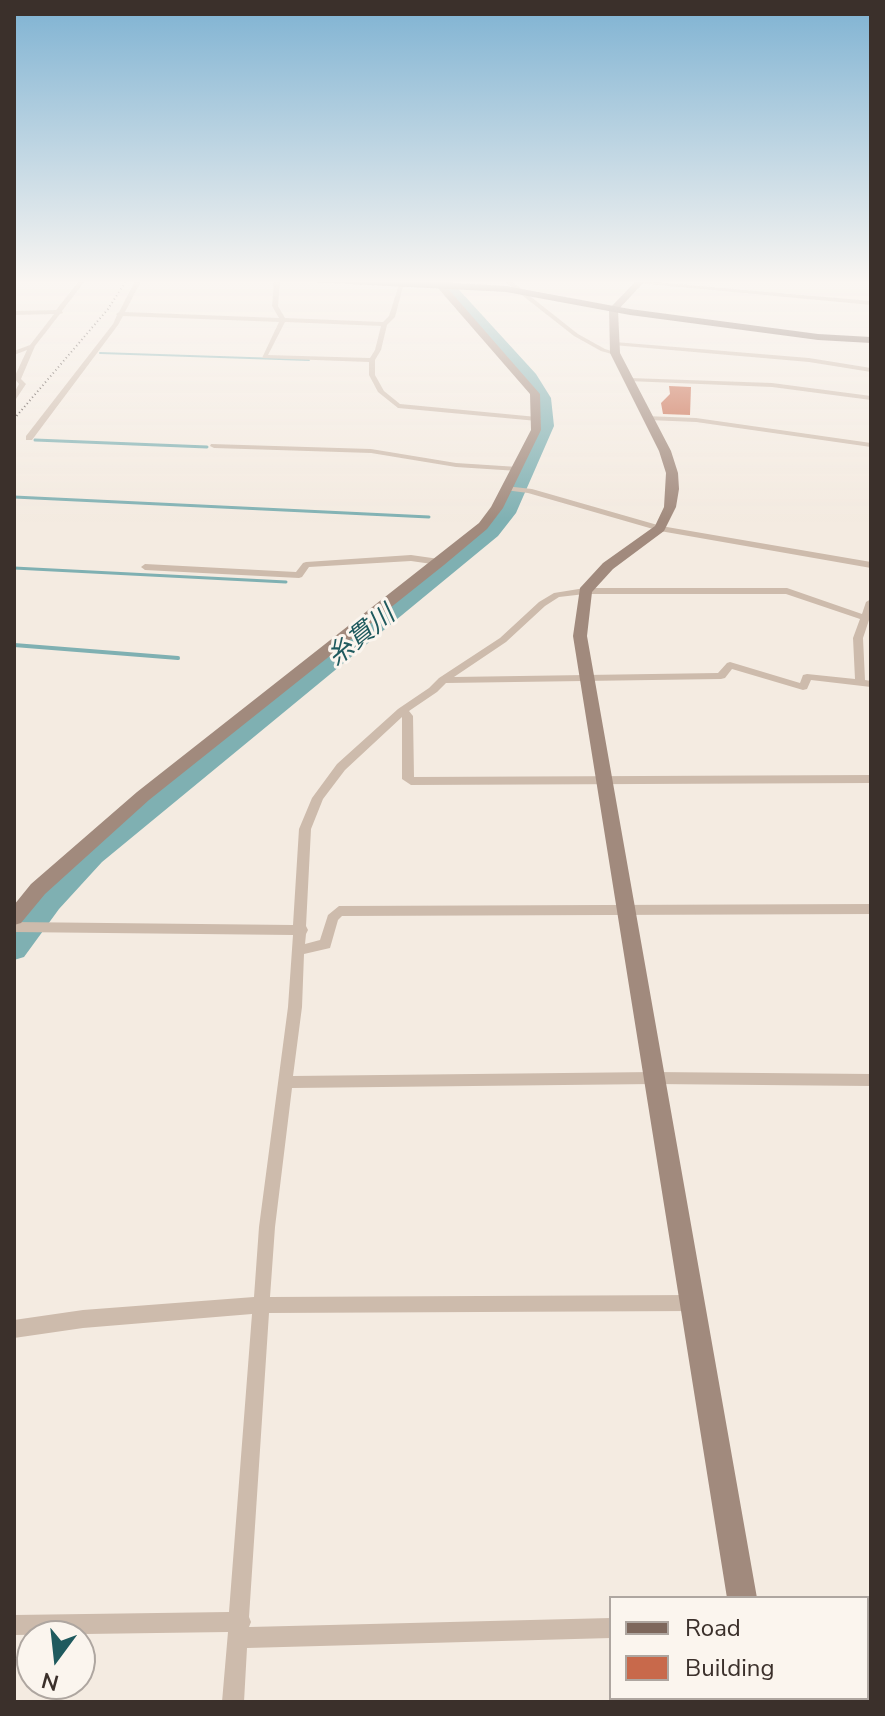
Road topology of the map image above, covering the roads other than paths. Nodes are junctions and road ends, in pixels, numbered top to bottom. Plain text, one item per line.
1 (25, 361) edge
2 (88, 361) edge
3 (372, 361) edge
4 (507, 361) edge
5 (621, 361) edge
6 (816, 361) edge
7 (871, 370) edge
8 (630, 380) junction
9 (14, 398) edge
10 (871, 398) edge
11 (648, 418) junction
12 (537, 419) junction
13 (29, 438) dead end
14 (871, 445) edge
15 (214, 446) dead end
16 (518, 469) junction
17 (510, 489) junction
18 (660, 528) junction
19 (439, 562) junction
20 (871, 565) edge
21 (145, 567) dead end
22 (585, 591) junction
23 (871, 602) edge
24 (865, 618) junction
25 (585, 676) junction
26 (443, 680) junction
27 (865, 683) edge
28 (402, 711) junction
29 (604, 779) junction
30 (871, 779) edge
31 (625, 909) junction
32 (871, 909) edge
33 (16, 924) edge
34 (302, 930) junction
35 (301, 950) junction
36 (654, 1078) junction
37 (871, 1080) edge
38 (284, 1082) junction
39 (693, 1303) junction
40 (261, 1305) junction
41 (14, 1329) edge
42 (742, 1596) edge
43 (14, 1625) edge
44 (609, 1628) edge
45 (240, 1630) junction
46 (233, 1702) edge

1 - 9 street
2 - 13 street
3 - 12 street
4 - 12 street
5 - 8 street
6 - 7 street
8 - 10 street
8 - 11 street
11 - 14 street
11 - 18 street
12 - 16 street
15 - 16 street
16 - 17 street
17 - 18 street
17 - 19 street
18 - 20 street
18 - 22 street
19 - 21 street
19 - 33 street
22 - 24 street
22 - 25 street
22 - 26 street
23 - 24 street
24 - 27 street
25 - 26 street
25 - 27 street
25 - 29 street
26 - 28 street
28 - 29 street
28 - 34 street
29 - 30 street
29 - 31 street
31 - 32 street
31 - 35 street
31 - 36 street
33 - 34 street
34 - 35 street
35 - 38 street
36 - 37 street
36 - 38 street
36 - 39 street
38 - 40 street
39 - 40 street
39 - 42 street
40 - 41 street
40 - 45 street
43 - 45 street
44 - 45 street
45 - 46 street

